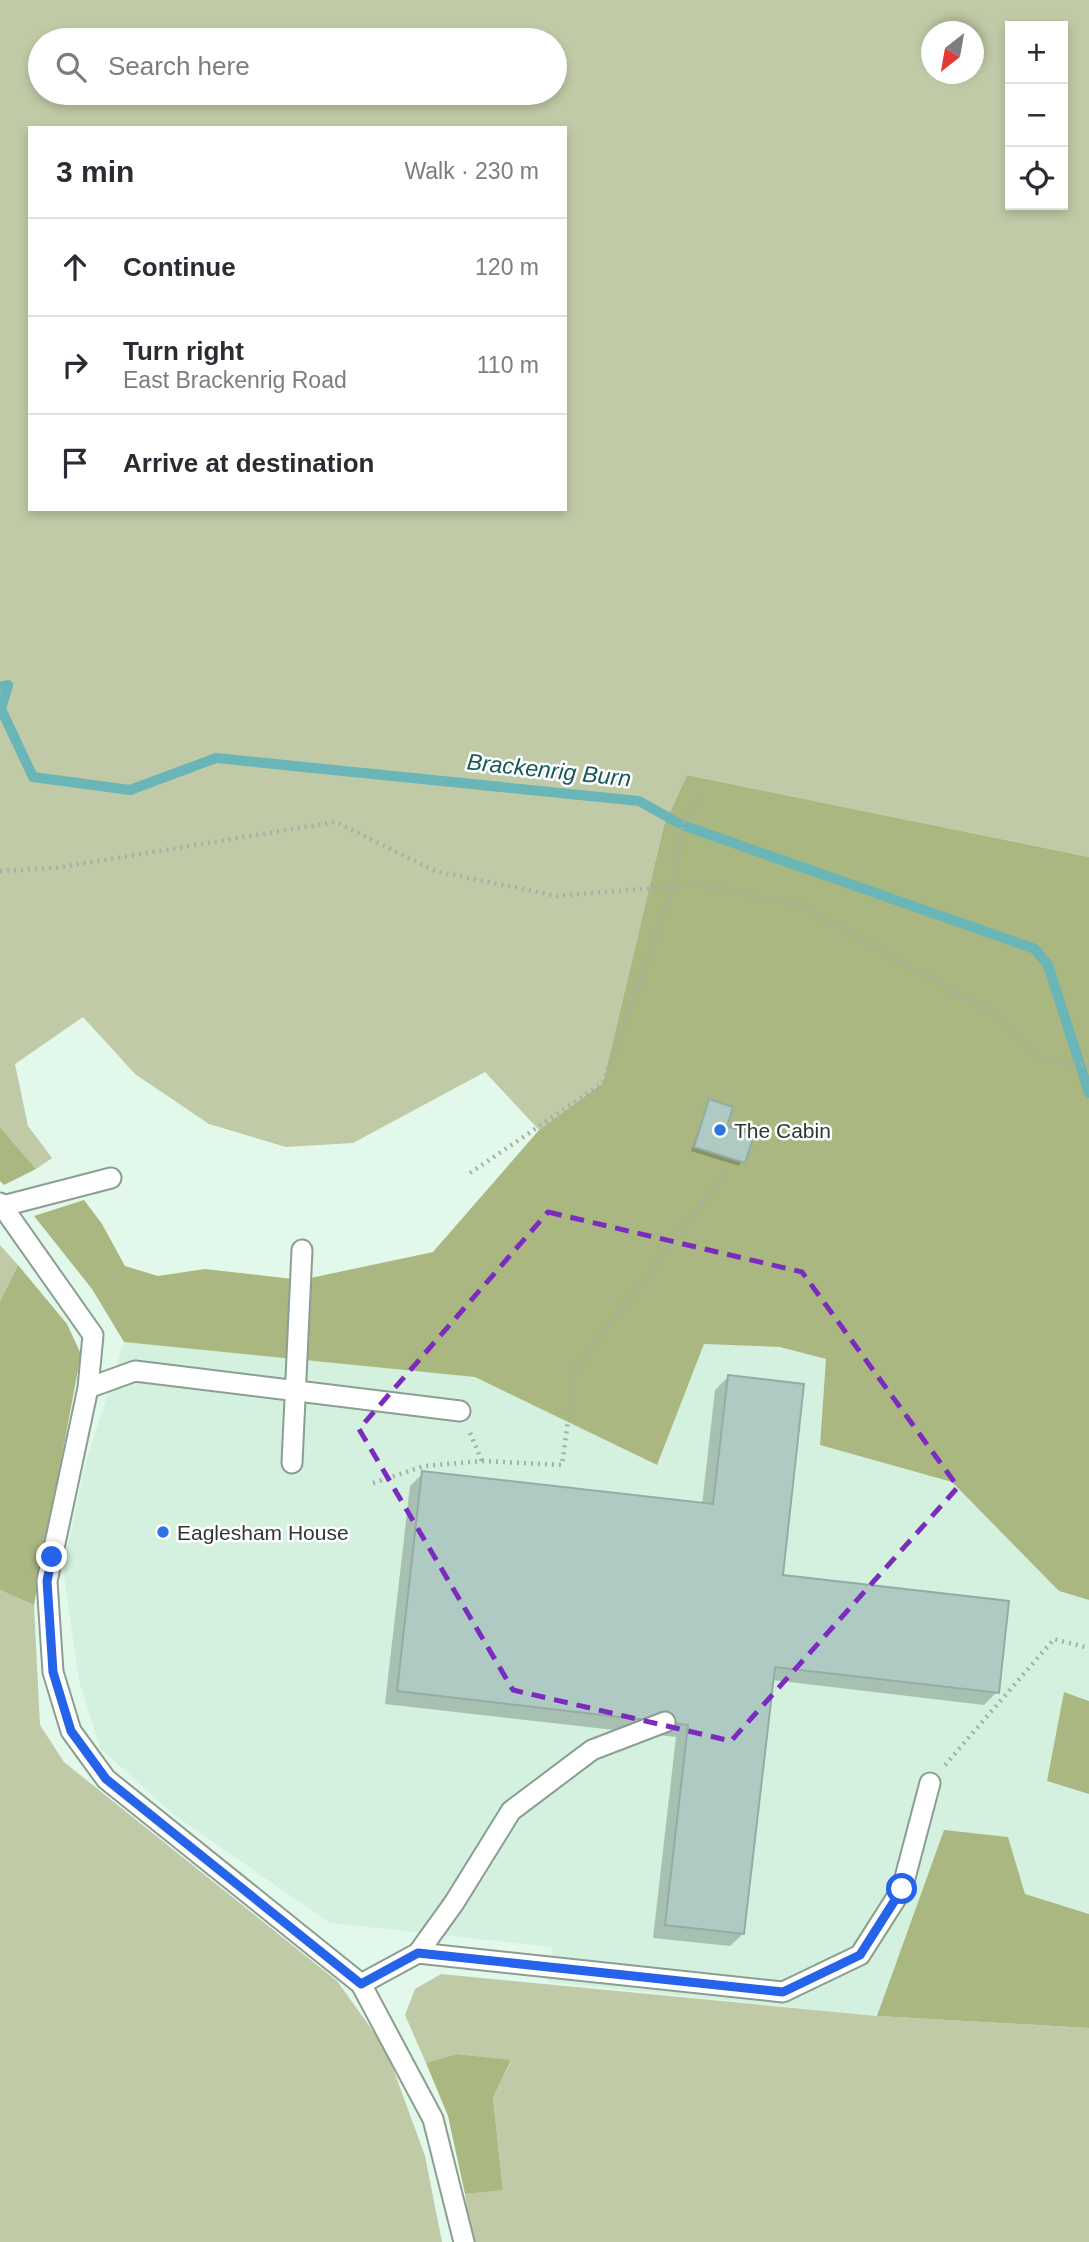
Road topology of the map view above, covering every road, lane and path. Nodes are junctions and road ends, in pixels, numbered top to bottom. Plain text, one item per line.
1 (701, 793) dead end
2 (0, 871) edge
3 (673, 887) junction
4 (1089, 1066) edge
5 (470, 1173) dead end
6 (724, 1175) dead end
7 (111, 1178) dead end
8 (1, 1205) edge
9 (302, 1250) dead end
10 (88, 1388) junction
11 (296, 1390) junction
12 (460, 1411) dead end
13 (292, 1463) dead end
14 (373, 1483) dead end
15 (1089, 1648) edge
16 (665, 1722) dead end
17 (930, 1783) joint
18 (418, 1953) junction
19 (361, 1984) junction
20 (464, 2242) edge

1 - 3 path
2 - 3 path
3 - 4 path
3 - 5 path
6 - 14 path
7 - 8 lane
8 - 10 lane
9 - 11 lane
10 - 11 lane
10 - 19 lane
11 - 12 lane
11 - 13 lane
15 - 17 path
16 - 18 lane
17 - 18 lane
18 - 19 lane
19 - 20 lane

